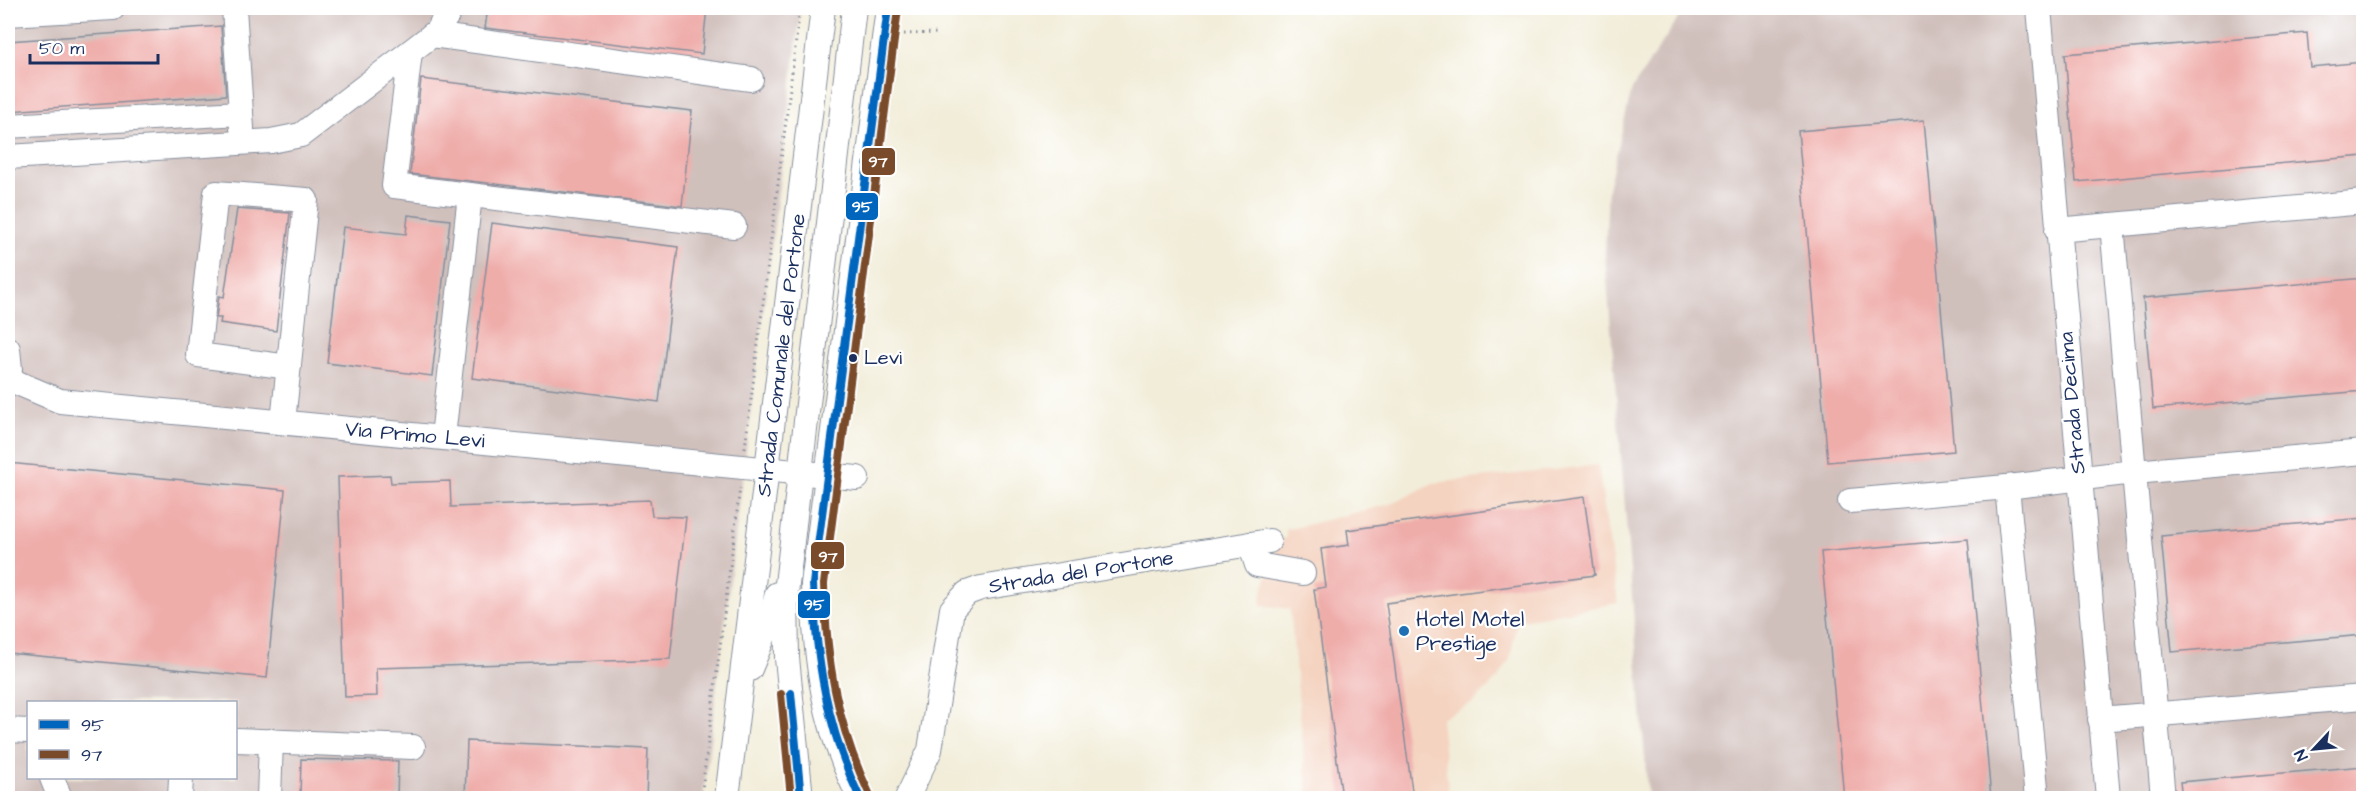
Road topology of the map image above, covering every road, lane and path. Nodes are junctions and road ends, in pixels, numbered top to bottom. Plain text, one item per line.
1 (113, 8) edge
2 (234, 8) edge
3 (452, 8) edge
4 (800, 8) edge
5 (823, 8) edge
6 (854, 8) edge
7 (888, 8) edge
8 (2039, 8) edge
9 (8, 14) edge
10 (940, 33) dead end
11 (432, 35) junction
12 (912, 35) dead end
13 (410, 52) junction
14 (751, 80) dead end
15 (241, 113) junction
16 (8, 126) edge
17 (243, 142) junction
18 (8, 158) edge
19 (470, 195) junction
20 (2364, 201) edge
21 (2112, 225) junction
22 (734, 226) dead end
23 (2057, 230) junction
24 (8, 349) edge
25 (289, 367) junction
26 (8, 379) edge
27 (283, 422) junction
28 (442, 437) junction
29 (2364, 452) edge
30 (743, 466) junction
31 (767, 468) junction
32 (799, 472) junction
33 (2134, 472) junction
34 (827, 476) junction
35 (857, 478) dead end
36 (2079, 478) junction
37 (2007, 487) junction
38 (1850, 501) dead end
39 (790, 540) junction
40 (1303, 573) dead end
41 (2364, 697) edge
42 (737, 702) junction
43 (2154, 715) junction
44 (2100, 719) junction
45 (8, 730) edge
46 (27, 731) edge
47 (237, 740) edge
48 (271, 741) junction
49 (413, 747) dead end
50 (53, 779) edge
51 (181, 779) edge
52 (60, 798) edge
53 (180, 798) edge
54 (270, 798) edge
55 (701, 798) edge
56 (727, 798) edge
57 (801, 798) edge
58 (860, 798) edge
59 (907, 798) edge
60 (2037, 798) edge
61 (2108, 798) edge
62 (2163, 798) edge

1 - 9 street
2 - 15 street
3 - 11 street
4 - 30 path
5 - 31 street, Strada Comunale del Portone
6 - 32 street, Strada Comunale del Portone
7 - 34 street
8 - 23 street, Strada Decima
10 - 12 path
11 - 13 street
11 - 14 street
13 - 17 street
13 - 19 street
15 - 16 street
15 - 17 street
17 - 18 street
19 - 22 street
19 - 28 street
20 - 21 street
21 - 23 street
21 - 33 street
23 - 36 street, Strada Decima
24 - 26 street
25 - 25 street
25 - 27 street
26 - 27 street, Via Primo Levi
27 - 28 street, Via Primo Levi
28 - 30 street, Via Primo Levi
29 - 33 street
30 - 31 street, Via Primo Levi
30 - 55 path
31 - 32 street, Via Primo Levi
31 - 42 street, Strada Comunale del Portone
32 - 34 street, Via Primo Levi
32 - 39 street, Strada Comunale del Portone
33 - 36 street
33 - 43 street
34 - 35 street, Via Primo Levi
34 - 58 street
36 - 37 street
36 - 44 street, Strada Decima
37 - 38 street
37 - 60 street
39 - 42 street, Strada Comunale del Portone
39 - 57 street, Strada Comunale del Portone
40 - 59 street, Strada del Portone
41 - 43 street
42 - 56 street, Strada Comunale del Portone
43 - 44 street
43 - 62 street
44 - 61 street, Strada Decima
45 - 46 street
47 - 48 street
48 - 49 street
48 - 54 street
50 - 52 street
51 - 53 street

